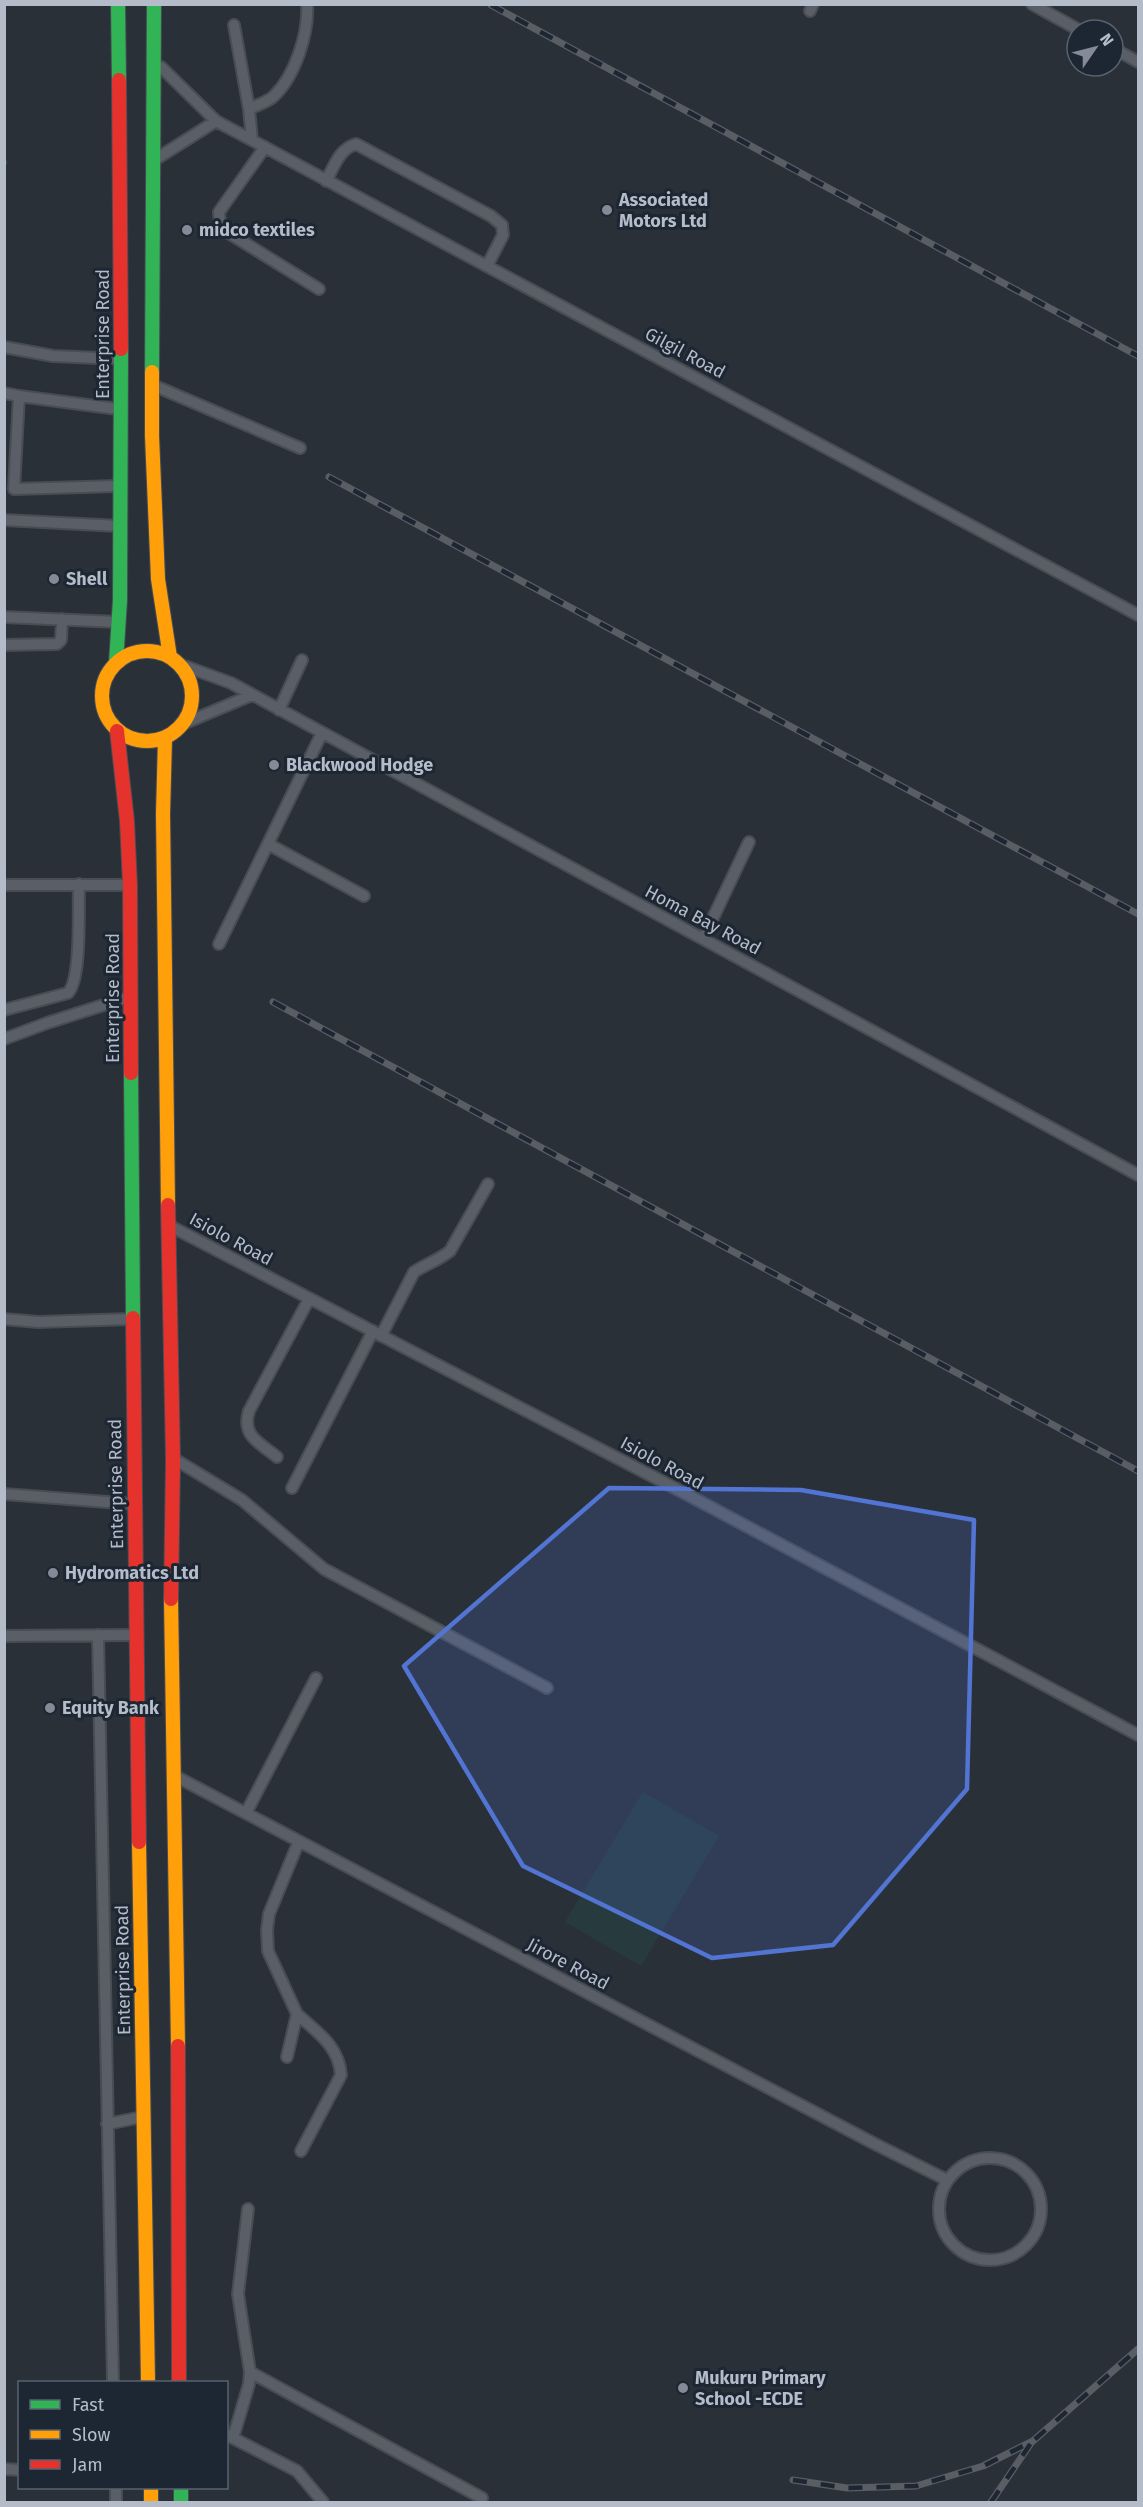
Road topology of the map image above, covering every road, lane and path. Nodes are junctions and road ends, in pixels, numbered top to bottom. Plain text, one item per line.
1 (118, 4) edge
2 (154, 4) edge
3 (307, 4) edge
4 (1032, 4) edge
5 (1065, 22) edge
6 (234, 25) dead end
7 (154, 60) junction
8 (249, 109) junction
9 (216, 121) junction
10 (252, 140) junction
11 (265, 147) junction
12 (154, 160) junction
13 (326, 181) junction
14 (487, 266) junction
15 (319, 289) dead end
16 (4, 347) edge
17 (137, 359) junction
18 (152, 384) junction
19 (4, 393) edge
20 (19, 396) junction
21 (121, 410) junction
22 (300, 448) dead end
23 (120, 486) junction
24 (9, 489) edge
25 (4, 520) edge
26 (120, 526) junction
27 (1138, 615) edge
28 (4, 617) edge
29 (62, 619) junction
30 (118, 622) junction
31 (4, 645) edge
32 (174, 660) junction
33 (302, 660) dead end
34 (116, 663) junction
35 (252, 695) junction
36 (279, 710) junction
37 (185, 723) junction
38 (117, 730) junction
39 (322, 734) junction
40 (165, 738) junction
41 (749, 842) dead end
42 (268, 844) junction
43 (79, 884) junction
44 (4, 885) edge
45 (130, 885) junction
46 (364, 896) dead end
47 (703, 939) junction
48 (219, 944) dead end
49 (131, 997) junction
50 (4, 1010) edge
51 (4, 1039) edge
52 (1138, 1175) edge
53 (488, 1184) dead end
54 (168, 1225) junction
55 (131, 1299) junction
56 (309, 1299) junction
57 (159, 1302) junction
58 (4, 1319) edge
59 (131, 1319) junction
60 (377, 1334) junction
61 (277, 1457) dead end
62 (173, 1458) junction
63 (292, 1488) dead end
64 (4, 1494) edge
65 (134, 1504) junction
66 (98, 1635) junction
67 (135, 1635) junction
68 (4, 1636) edge
69 (316, 1678) dead end
70 (547, 1688) dead end
71 (1138, 1735) edge
72 (173, 1775) junction
73 (246, 1814) junction
74 (299, 1841) junction
75 (297, 2014) junction
76 (287, 2057) dead end
77 (143, 2116) junction
78 (107, 2124) junction
79 (301, 2151) dead end
80 (947, 2180) junction
81 (248, 2209) dead end
82 (250, 2372) junction
83 (113, 2381) edge
84 (148, 2381) edge
85 (179, 2381) edge
86 (230, 2436) edge
87 (482, 2498) dead end
88 (319, 2500) edge

1 - 17 main road, Enterprise Road
2 - 7 main road, Enterprise Road
3 - 8 lane
4 - 5 lane
6 - 8 lane
7 - 9 lane, Gilgil Road
7 - 12 main road, Enterprise Road
8 - 10 lane
9 - 10 lane, Gilgil Road
9 - 12 lane
10 - 11 lane, Gilgil Road
11 - 13 lane, Gilgil Road
11 - 15 lane
12 - 17 main road, Enterprise Road
13 - 14 lane, Gilgil Road
13 - 14 lane
14 - 27 lane, Gilgil Road
16 - 17 lane
17 - 18 main road, Enterprise Road
17 - 21 main road, Enterprise Road
18 - 22 lane
18 - 32 main road, Enterprise Road
19 - 20 lane
20 - 21 lane
20 - 24 lane
21 - 23 main road, Enterprise Road
23 - 24 lane
23 - 26 main road, Enterprise Road
25 - 26 lane
26 - 30 main road, Enterprise Road
28 - 29 lane
29 - 30 lane
29 - 31 lane
30 - 34 main road, Enterprise Road
32 - 34 main road
32 - 35 lane, Homa Bay Road
32 - 37 main road, Enterprise Road
33 - 36 lane
34 - 38 main road, Enterprise Road
35 - 36 lane, Homa Bay Road
35 - 37 lane
36 - 39 lane, Homa Bay Road
37 - 40 main road
38 - 40 main road
38 - 45 main road, Enterprise Road
39 - 42 lane
39 - 47 lane, Homa Bay Road
40 - 54 main road
41 - 47 lane
42 - 46 lane
42 - 48 lane
43 - 44 lane
43 - 45 lane
43 - 50 lane
45 - 49 main road, Enterprise Road
47 - 52 lane, Homa Bay Road
49 - 51 lane
49 - 55 main road, Enterprise Road
53 - 60 lane
54 - 56 lane, Isiolo Road
54 - 57 main road
55 - 57 main road
55 - 59 main road, Enterprise Road
56 - 60 lane, Isiolo Road
56 - 61 lane
57 - 62 main road
58 - 59 lane
59 - 65 main road, Enterprise Road
60 - 63 lane
60 - 71 lane, Isiolo Road
62 - 70 lane
62 - 72 main road
64 - 65 lane
65 - 67 main road, Enterprise Road
66 - 67 lane
66 - 68 lane
66 - 78 lane
67 - 77 main road, Enterprise Road
69 - 73 lane
72 - 73 lane, Jirore Road
72 - 85 main road
73 - 74 lane, Jirore Road
74 - 75 lane
74 - 80 lane, Jirore Road
75 - 76 lane
75 - 79 lane
77 - 78 lane
77 - 84 main road, Enterprise Road
78 - 83 lane
80 - 80 lane
81 - 82 lane
82 - 86 lane
82 - 87 lane
86 - 88 lane

